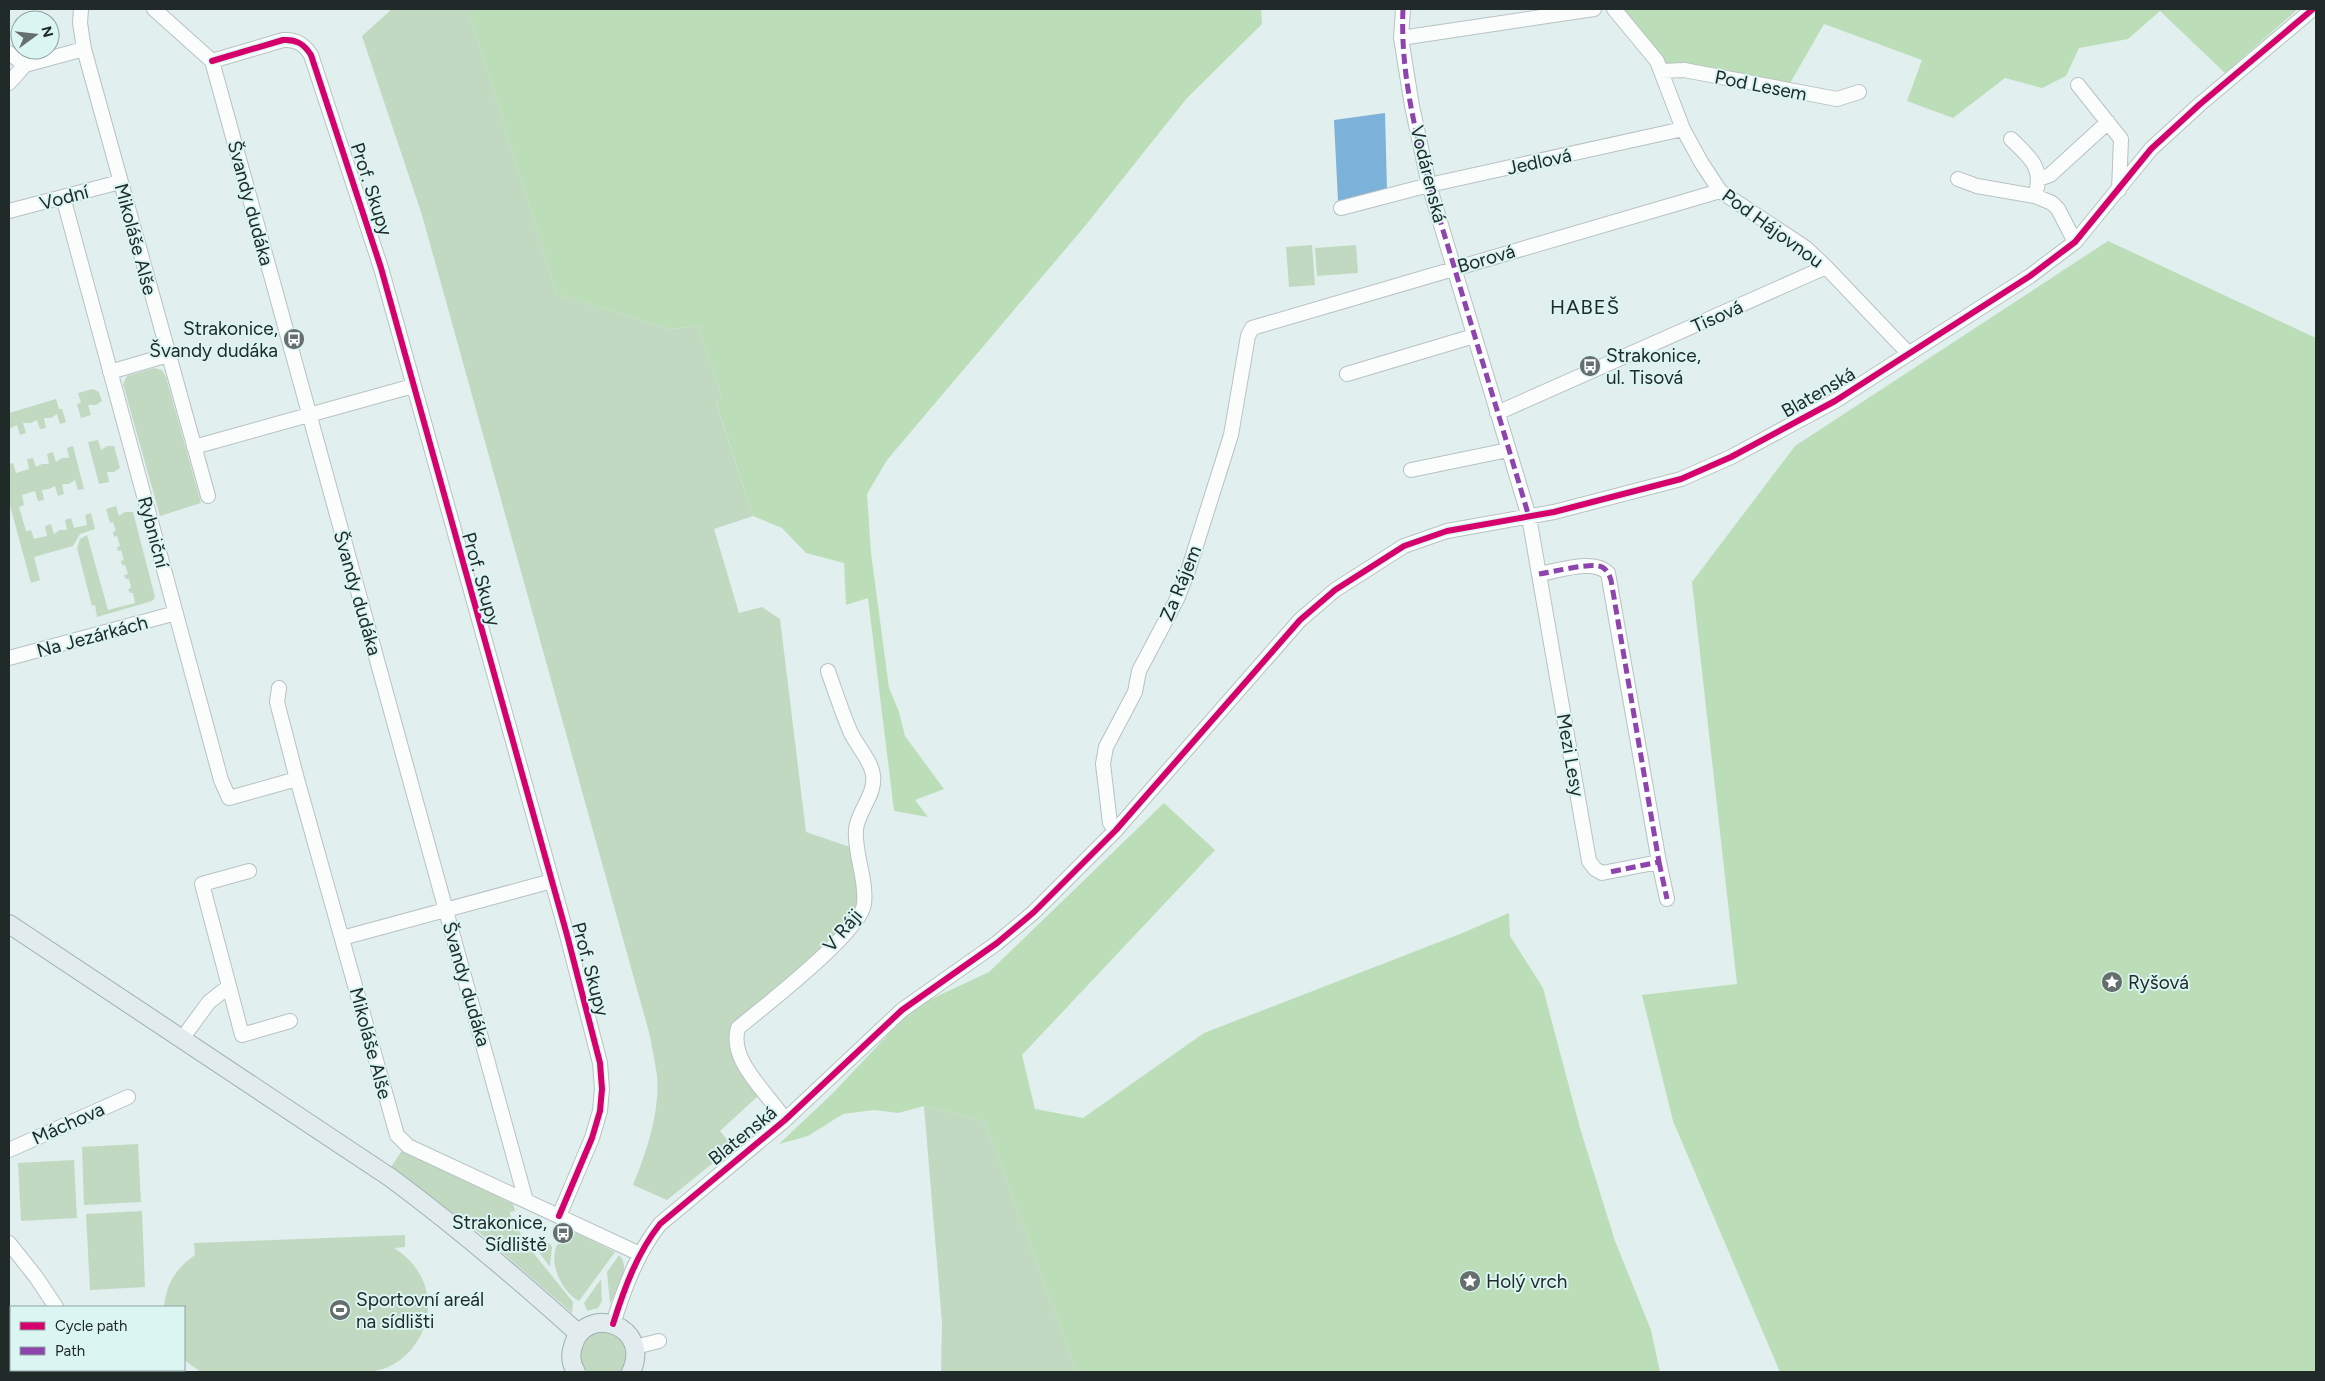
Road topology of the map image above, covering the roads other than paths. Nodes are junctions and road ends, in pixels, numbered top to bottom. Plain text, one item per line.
1 (81, 9) edge
2 (154, 9) edge
3 (1403, 9) edge
4 (1594, 9) edge
5 (1614, 9) edge
6 (2313, 9) edge
7 (1402, 38) junction
8 (84, 48) junction
9 (9, 53) edge
10 (212, 62) junction
11 (25, 65) junction
12 (1662, 71) junction
13 (9, 83) edge
14 (2078, 85) dead end
15 (1859, 92) dead end
16 (2108, 122) junction
17 (1683, 129) junction
18 (2011, 139) dead end
19 (1958, 179) dead end
20 (2039, 179) junction
21 (120, 182) junction
22 (1429, 185) junction
23 (2119, 190) junction
24 (1720, 191) junction
25 (2035, 196) junction
26 (63, 197) junction
27 (1341, 208) dead end
28 (9, 212) edge
29 (2075, 242) junction
30 (1826, 267) junction
31 (1454, 268) junction
32 (1252, 328) joint
33 (1474, 336) junction
34 (1909, 354) junction
35 (168, 355) junction
36 (110, 372) junction
37 (1347, 374) dead end
38 (413, 386) junction
39 (1497, 413) junction
40 (309, 416) junction
41 (194, 447) junction
42 (1508, 450) junction
43 (1411, 470) dead end
44 (208, 496) dead end
45 (1529, 517) junction
46 (1539, 574) junction
47 (176, 613) junction
48 (9, 658) edge
49 (828, 671) dead end
50 (279, 688) dead end
51 (297, 779) junction
52 (1116, 830) junction
53 (1659, 862) junction
54 (249, 870) dead end
55 (552, 881) junction
56 (1667, 899) dead end
57 (446, 910) junction
58 (9, 924) edge
59 (342, 938) junction
60 (228, 988) junction
61 (290, 1021) dead end
62 (181, 1040) junction
63 (128, 1097) dead end
64 (785, 1120) junction
65 (9, 1150) edge
66 (526, 1201) junction
67 (559, 1216) junction
68 (9, 1242) edge
69 (640, 1254) junction
70 (55, 1306) edge
71 (613, 1324) junction
72 (579, 1334) junction
73 (659, 1341) dead end
74 (635, 1348) junction
75 (576, 1372) edge
76 (631, 1372) edge

1 - 8 street, Mikoláše Alše
2 - 10 street
3 - 7 street, Vodárenská
4 - 7 street
5 - 12 street, Pod Hájovnou
6 - 23 street, Blatenská
7 - 22 street, Vodárenská
8 - 11 street
8 - 21 street, Mikoláše Alše
9 - 11 street
10 - 38 street, Prof. Skupy
10 - 40 street, Švandy dudáka
11 - 13 street
12 - 15 street, Pod Lesem
12 - 17 street, Pod Hájovnou
14 - 16 street
16 - 20 street
16 - 23 street
17 - 22 street, Jedlová
17 - 24 street, Pod Hájovnou
18 - 20 street
19 - 25 street
20 - 25 street
21 - 26 street, Vodní
21 - 35 street, Mikoláše Alše
22 - 27 street, Jedlová
22 - 31 street, Vodárenská
23 - 29 street, Blatenská
24 - 30 street, Pod Hájovnou
24 - 31 street, Borová
25 - 29 street
26 - 28 street, Vodní
26 - 36 street, Rybniční
29 - 34 street, Blatenská
30 - 34 street, Pod Hájovnou
30 - 39 street, Tisová
31 - 32 street, Borová
31 - 33 street, Vodárenská
32 - 52 street, Za Rájem
33 - 37 street
33 - 39 street, Vodárenská
34 - 45 street, Blatenská
35 - 36 street
35 - 41 street, Mikoláše Alše
36 - 47 street, Rybniční
38 - 40 street
38 - 55 street, Prof. Skupy
39 - 42 street, Vodárenská
40 - 41 street
40 - 57 street, Švandy dudáka
41 - 44 street, Mikoláše Alše
42 - 43 street
42 - 45 street, Vodárenská
45 - 46 street, Mezi Lesy
45 - 52 street, Blatenská
46 - 53 street
46 - 53 street, Mezi Lesy
47 - 48 street, Na Jezárkách
47 - 51 street, Rybniční
49 - 64 street, V Ráji
50 - 51 street, Mikoláše Alše
51 - 59 street, Mikoláše Alše
52 - 64 street, Blatenská
53 - 56 street
54 - 60 street
55 - 57 street
55 - 67 street, Prof. Skupy
57 - 59 street
57 - 66 street, Švandy dudáka
58 - 62 main road
59 - 66 street, Mikoláše Alše
60 - 61 street
60 - 62 street
62 - 72 main road
63 - 65 street, Máchova
64 - 69 street, Blatenská
66 - 67 street, Mikoláše Alše
67 - 69 street, Mikoláše Alše
68 - 70 street
69 - 71 street, Blatenská
71 - 72 main road
71 - 74 main road
72 - 75 main road
73 - 74 street
74 - 76 main road

